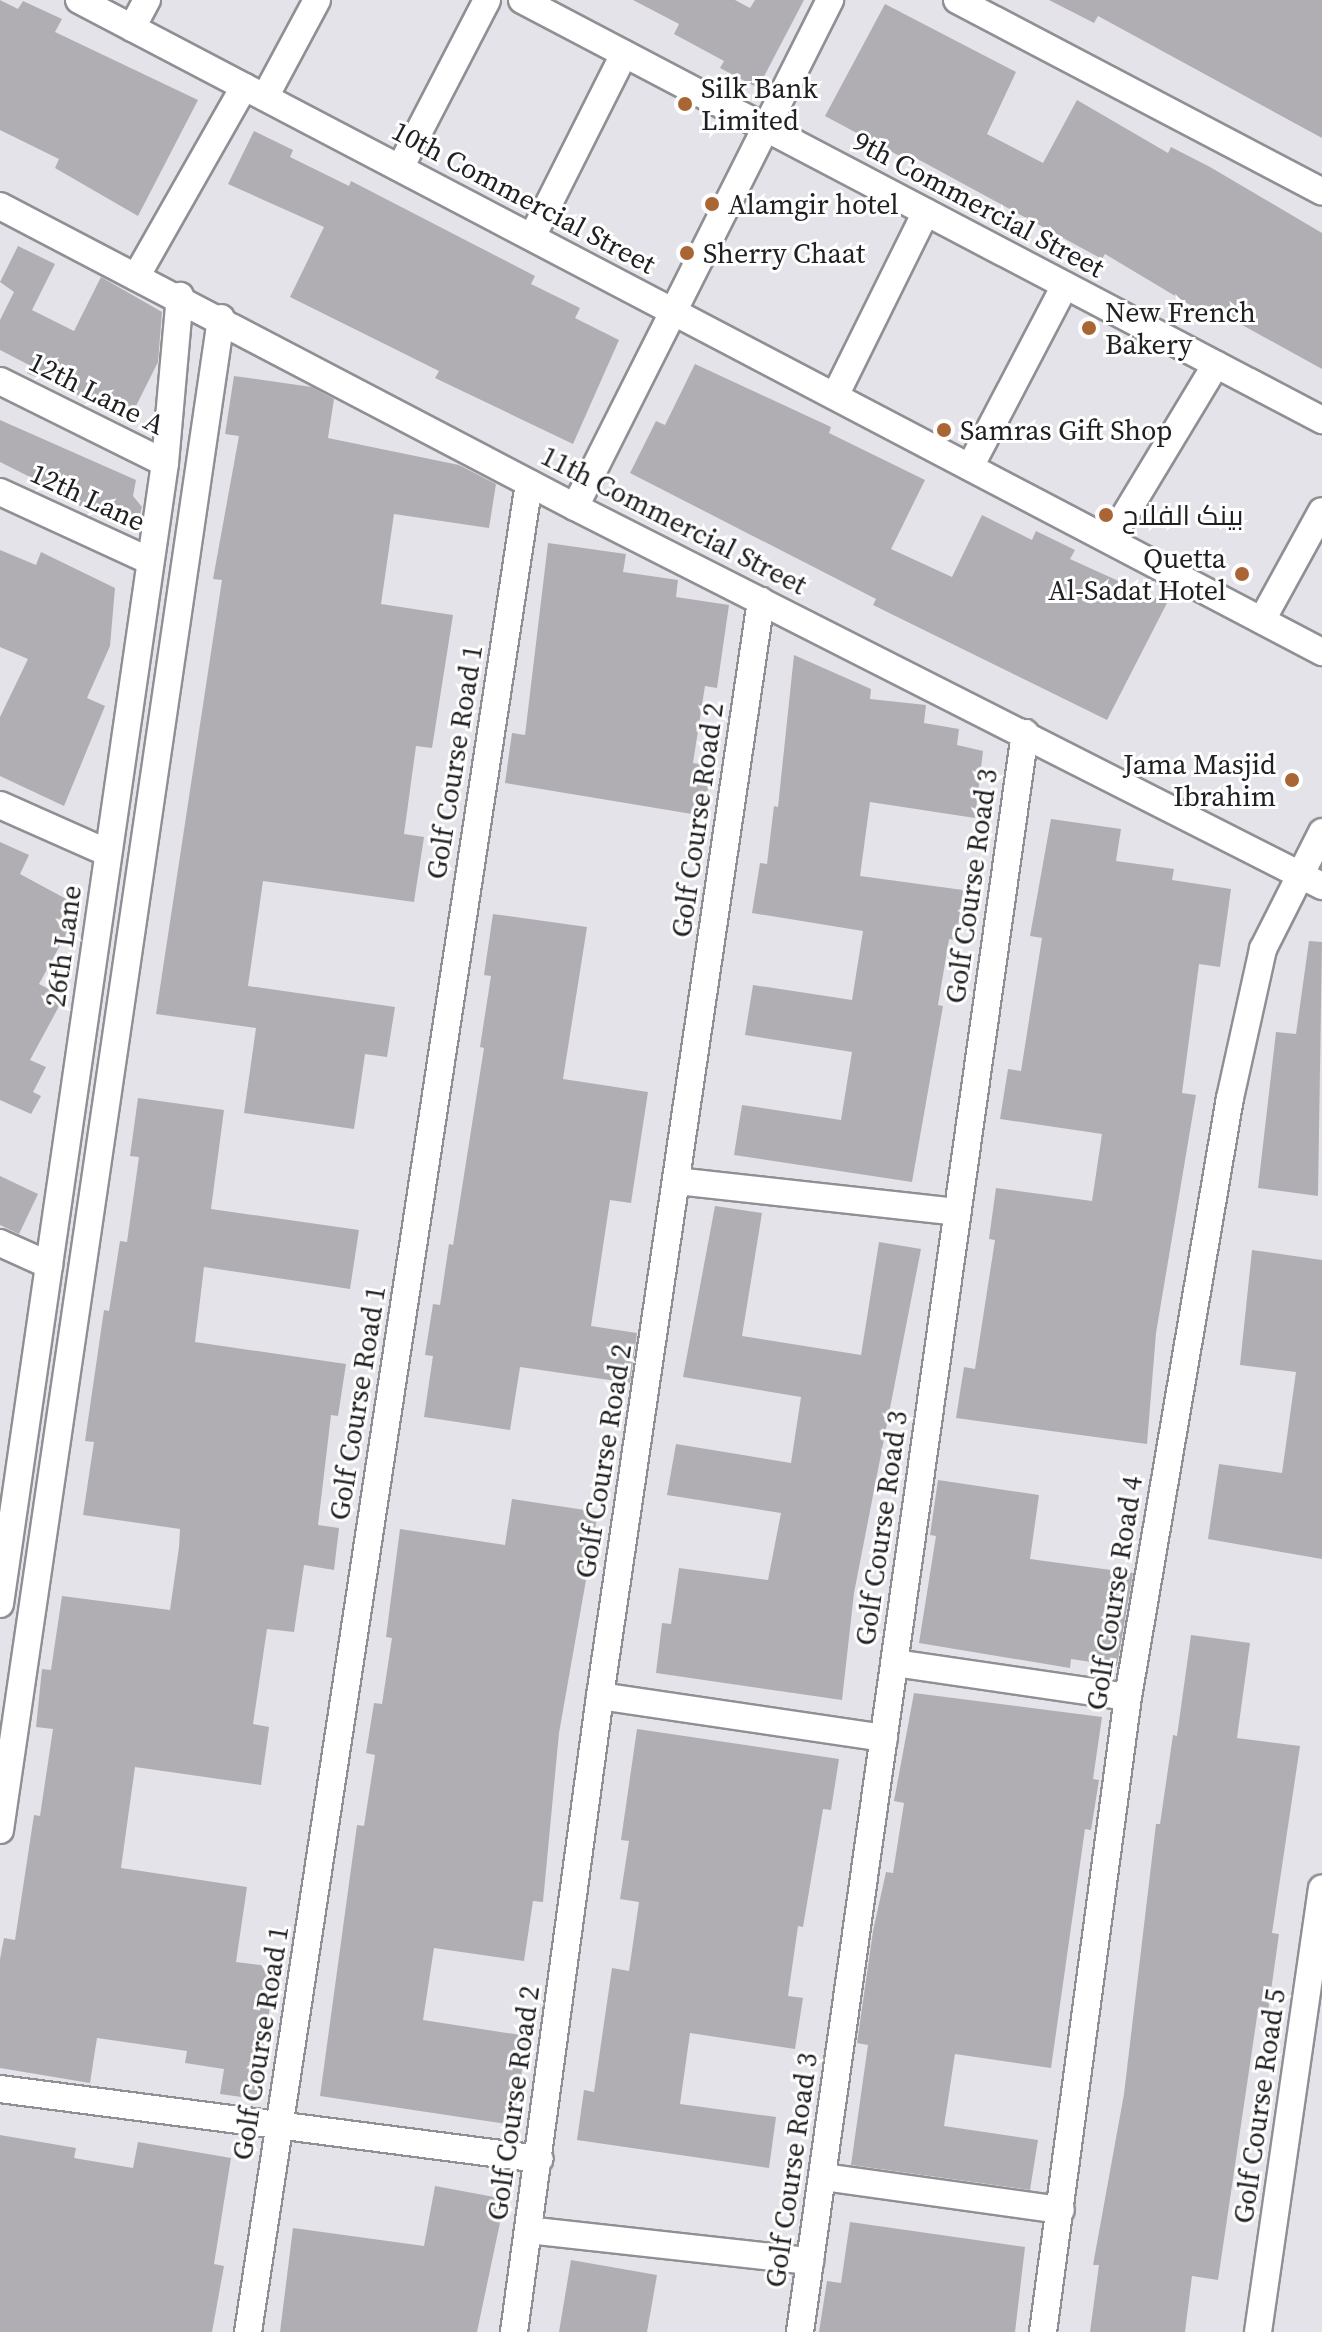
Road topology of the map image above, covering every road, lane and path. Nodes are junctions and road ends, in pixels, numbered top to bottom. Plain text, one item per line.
1 (79, 0) edge
2 (147, 0) edge
3 (317, 0) edge
4 (487, 0) edge
5 (522, 0) edge
6 (830, 0) edge
7 (957, 0) edge
8 (132, 28) junction
9 (624, 54) junction
10 (255, 92) junction
11 (764, 127) junction
12 (400, 168) junction
13 (1322, 192) edge
14 (0, 206) edge
15 (926, 212) junction
16 (532, 237) junction
17 (136, 277) junction
18 (1065, 285) junction
19 (180, 296) junction
20 (671, 310) junction
21 (221, 318) junction
22 (1216, 364) junction
23 (0, 381) edge
24 (835, 396) junction
25 (1322, 420) edge
26 (165, 463) junction
27 (970, 467) junction
28 (529, 483) junction
29 (0, 492) edge
30 (575, 507) junction
31 (1322, 511) edge
32 (1110, 540) junction
33 (150, 561) junction
34 (761, 601) junction
35 (1262, 620) junction
36 (1322, 652) edge
37 (1025, 733) junction
38 (0, 805) edge
39 (1322, 832) edge
40 (108, 853) junction
41 (1298, 875) junction
42 (1322, 886) edge
43 (677, 1181) junction
44 (957, 1212) junction
45 (0, 1243) edge
46 (49, 1265) junction
47 (0, 1604) edge
48 (895, 1663) junction
49 (10, 1690) edge
50 (600, 1696) junction
51 (1128, 1697) junction
52 (884, 1738) junction
53 (0, 1830) edge
54 (1322, 1889) edge
55 (0, 2089) edge
56 (280, 2125) junction
57 (539, 2159) junction
58 (823, 2177) junction
59 (1061, 2210) junction
60 (528, 2230) junction
61 (810, 2261) junction
62 (248, 2332) edge
63 (514, 2332) edge
64 (800, 2332) edge
65 (1043, 2332) edge
66 (1258, 2332) edge

1 - 8 street, 10th Commercial Street
2 - 8 street
3 - 10 street
4 - 12 street
5 - 9 street, 9th Commercial Street
6 - 11 street
7 - 13 street
8 - 10 street, 10th Commercial Street
9 - 11 street, 9th Commercial Street
9 - 16 street
10 - 12 street, 10th Commercial Street
10 - 17 street
11 - 15 street, 9th Commercial Street
11 - 20 street
12 - 16 street, 10th Commercial Street
14 - 17 street, 11th Commercial Street
15 - 18 street, 9th Commercial Street
15 - 24 street
16 - 20 street, 10th Commercial Street
17 - 19 street, 11th Commercial Street
18 - 22 street, 9th Commercial Street
18 - 27 street
19 - 21 street, 11th Commercial Street
19 - 26 street, 26th Lane
20 - 24 street, 10th Commercial Street
20 - 30 street
21 - 28 street, 11th Commercial Street
21 - 49 street
22 - 25 street, 9th Commercial Street
22 - 32 street
23 - 26 street, 12th Lane A
24 - 27 street, 10th Commercial Street
26 - 33 street, 26th Lane
27 - 32 street, 10th Commercial Street
28 - 30 street, 11th Commercial Street
28 - 56 street, Golf Course Road 1
29 - 33 street, 12th Lane
30 - 34 street, 11th Commercial Street
31 - 35 street
32 - 35 street, 10th Commercial Street
33 - 40 street, 26th Lane
34 - 37 street, 11th Commercial Street
34 - 43 street, Golf Course Road 2
35 - 36 street, 10th Commercial Street
37 - 41 street, 11th Commercial Street
37 - 44 street, Golf Course Road 3
38 - 40 street
39 - 41 street, Golf Course Road 4
40 - 46 street, 26th Lane
41 - 42 street, 11th Commercial Street
41 - 51 street, Golf Course Road 4
43 - 44 street
43 - 50 street, Golf Course Road 2
44 - 48 street, Golf Course Road 3
45 - 46 street
46 - 47 street, 26th Lane
48 - 51 street
48 - 52 street, Golf Course Road 3
49 - 53 street
50 - 52 street
50 - 57 street, Golf Course Road 2
51 - 59 street, Golf Course Road 4
52 - 58 street, Golf Course Road 3
54 - 66 street, Golf Course Road 5
55 - 56 street
56 - 57 street
56 - 62 street, Golf Course Road 1
57 - 60 street, Golf Course Road 2
58 - 59 street
58 - 61 street, Golf Course Road 3
59 - 65 street, Golf Course Road 4
60 - 61 street
60 - 63 street, Golf Course Road 2
61 - 64 street, Golf Course Road 3

